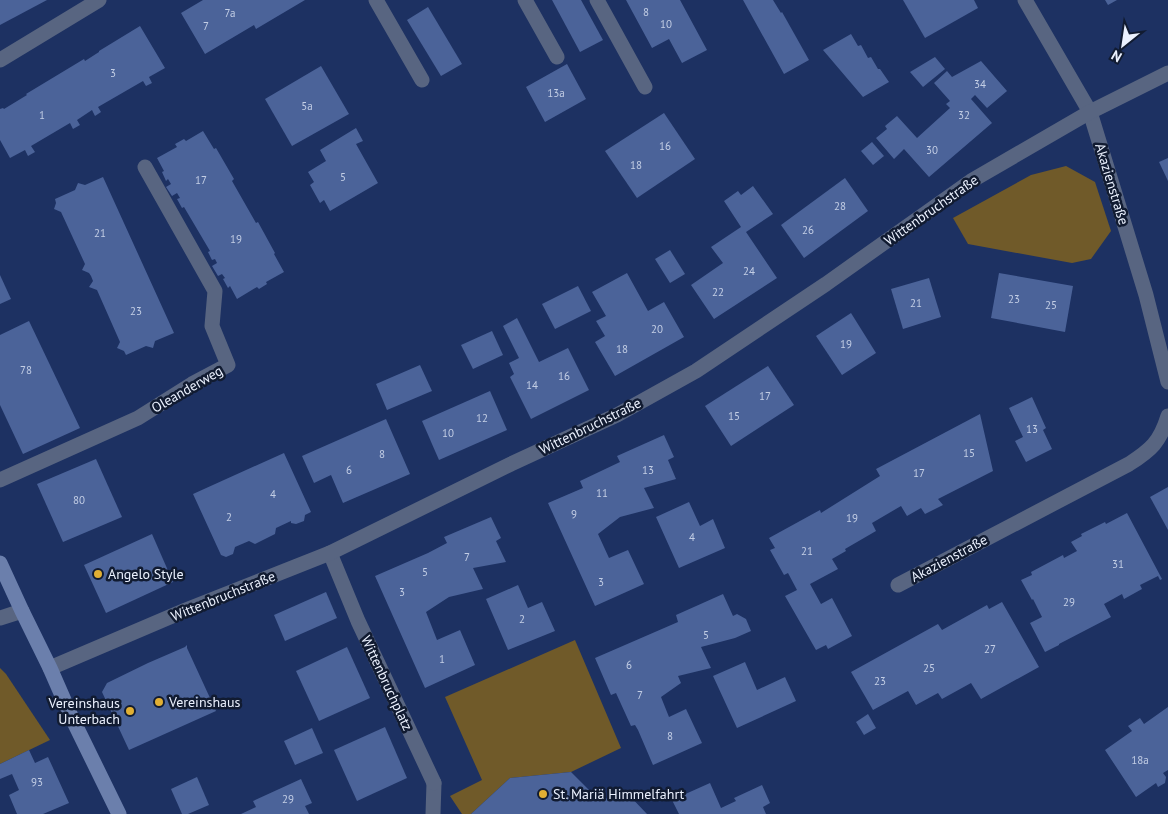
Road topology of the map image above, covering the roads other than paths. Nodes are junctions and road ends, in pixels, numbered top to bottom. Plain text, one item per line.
1 (100, 0) edge
2 (376, 0) edge
3 (525, 0) edge
4 (597, 0) edge
5 (1025, 0) edge
6 (557, 57) dead end
7 (0, 60) edge
8 (1168, 74) edge
9 (422, 80) dead end
10 (645, 87) dead end
11 (1090, 112) junction
12 (145, 167) dead end
13 (1168, 382) edge
14 (1168, 416) edge
15 (0, 480) edge
16 (330, 553) junction
17 (0, 563) edge
18 (898, 585) dead end
19 (22, 611) junction
20 (0, 618) edge
21 (50, 668) junction
22 (119, 814) edge
23 (433, 814) edge

1 - 7 street
2 - 9 street
3 - 6 street
4 - 10 street
5 - 11 street, Akazienstraße
8 - 11 street, Wittenbruchstraße
11 - 13 street, Akazienstraße
11 - 16 street, Wittenbruchstraße
12 - 15 street, Oleanderweg
14 - 18 street, Akazienstraße
16 - 21 street, Wittenbruchstraße
16 - 23 street, Wittenbruchplatz
17 - 19 street
19 - 20 street
19 - 21 street
21 - 22 street

